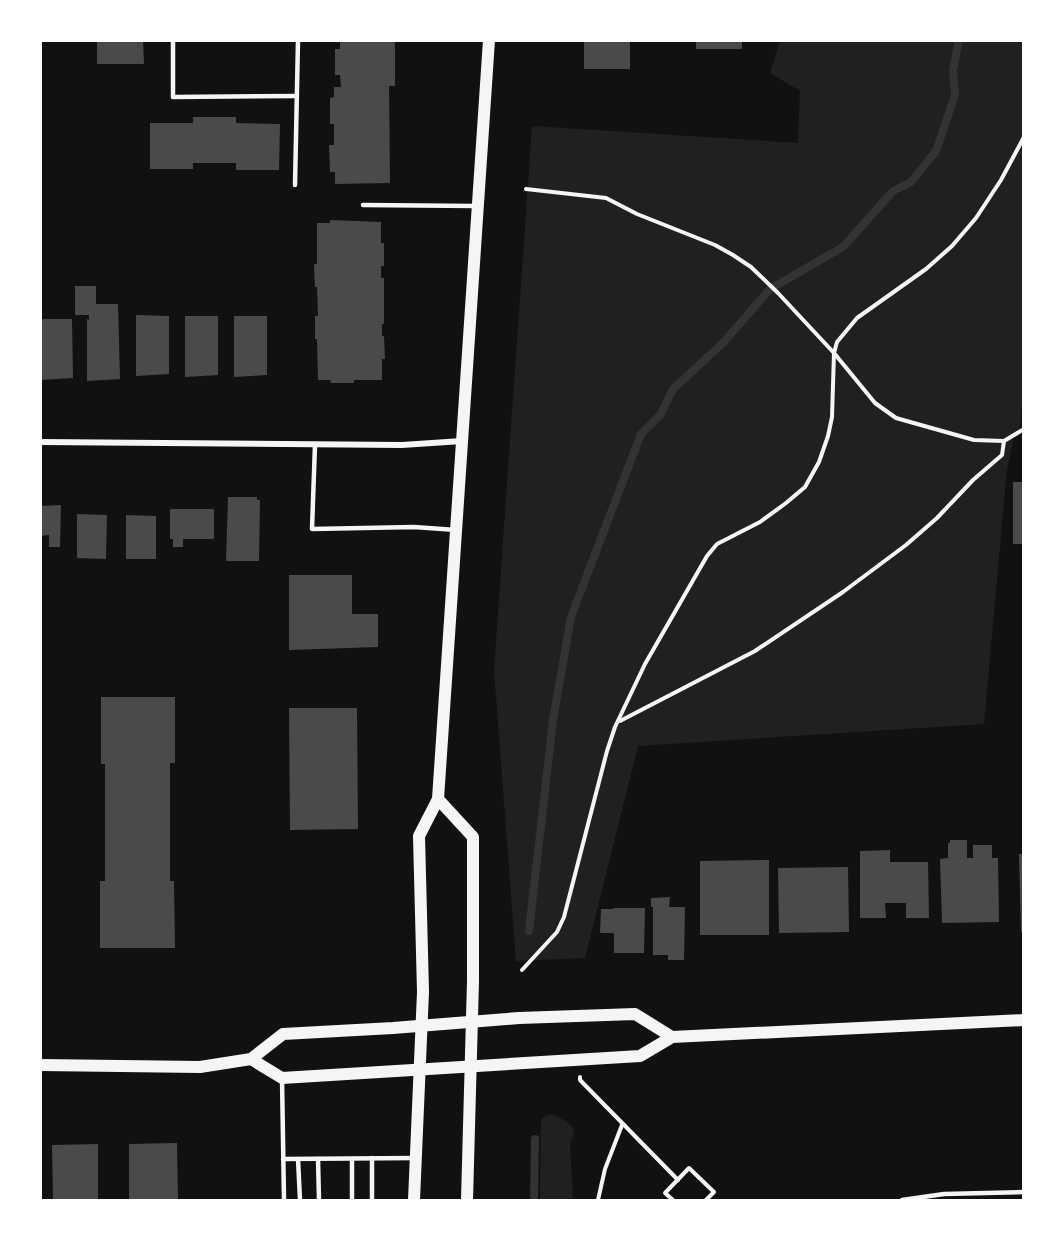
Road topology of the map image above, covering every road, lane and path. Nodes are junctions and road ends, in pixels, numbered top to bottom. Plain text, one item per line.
1 (173, 40) edge
2 (298, 40) edge
3 (489, 40) edge
4 (297, 96) junction
5 (1023, 137) edge
6 (295, 185) dead end
7 (526, 189) dead end
8 (363, 205) dead end
9 (478, 206) junction
10 (834, 353) junction
11 (1023, 429) edge
12 (462, 441) junction
13 (1004, 441) junction
14 (40, 442) edge
15 (315, 445) junction
16 (456, 531) junction
17 (618, 722) junction
18 (438, 799) junction
19 (522, 970) dead end
20 (1023, 1020) edge
21 (472, 1021) junction
22 (421, 1025) junction
23 (672, 1037) junction
24 (251, 1059) junction
25 (580, 1059) junction
26 (40, 1065) edge
27 (470, 1065) junction
28 (419, 1069) junction
29 (282, 1078) junction
30 (622, 1125) junction
31 (318, 1158) junction
32 (372, 1158) junction
33 (416, 1158) junction
34 (283, 1159) junction
35 (298, 1159) junction
36 (352, 1159) junction
37 (678, 1180) junction
38 (1023, 1192) edge
39 (708, 1198) edge
40 (284, 1200) edge
41 (300, 1200) edge
42 (319, 1200) edge
43 (352, 1200) edge
44 (372, 1200) edge
45 (414, 1200) edge
46 (467, 1200) edge
47 (598, 1200) edge
48 (673, 1200) edge
49 (714, 1200) edge
50 (902, 1200) edge

1 - 4 lane
2 - 4 lane
3 - 9 main road
4 - 6 lane
5 - 10 path
7 - 10 path
8 - 9 lane
9 - 12 main road
10 - 13 path
10 - 17 path
11 - 13 path
12 - 15 street
12 - 16 main road
13 - 17 path
14 - 15 street
15 - 16 lane
16 - 18 main road
17 - 19 path
18 - 21 main road
18 - 22 main road
20 - 23 main road
21 - 22 main road
21 - 23 main road
21 - 27 main road
22 - 24 main road
22 - 28 main road
23 - 25 main road
24 - 26 main road
24 - 29 main road
25 - 27 main road
25 - 30 path
27 - 28 main road
27 - 46 main road
28 - 29 main road
28 - 33 main road
29 - 34 lane
30 - 37 path
30 - 47 path
31 - 35 lane
31 - 36 lane
31 - 42 lane
32 - 33 lane
32 - 36 lane
32 - 44 lane
33 - 45 main road
34 - 35 lane
34 - 40 lane
35 - 41 lane
36 - 43 lane
37 - 39 path
37 - 48 path
38 - 50 lane
39 - 49 path

